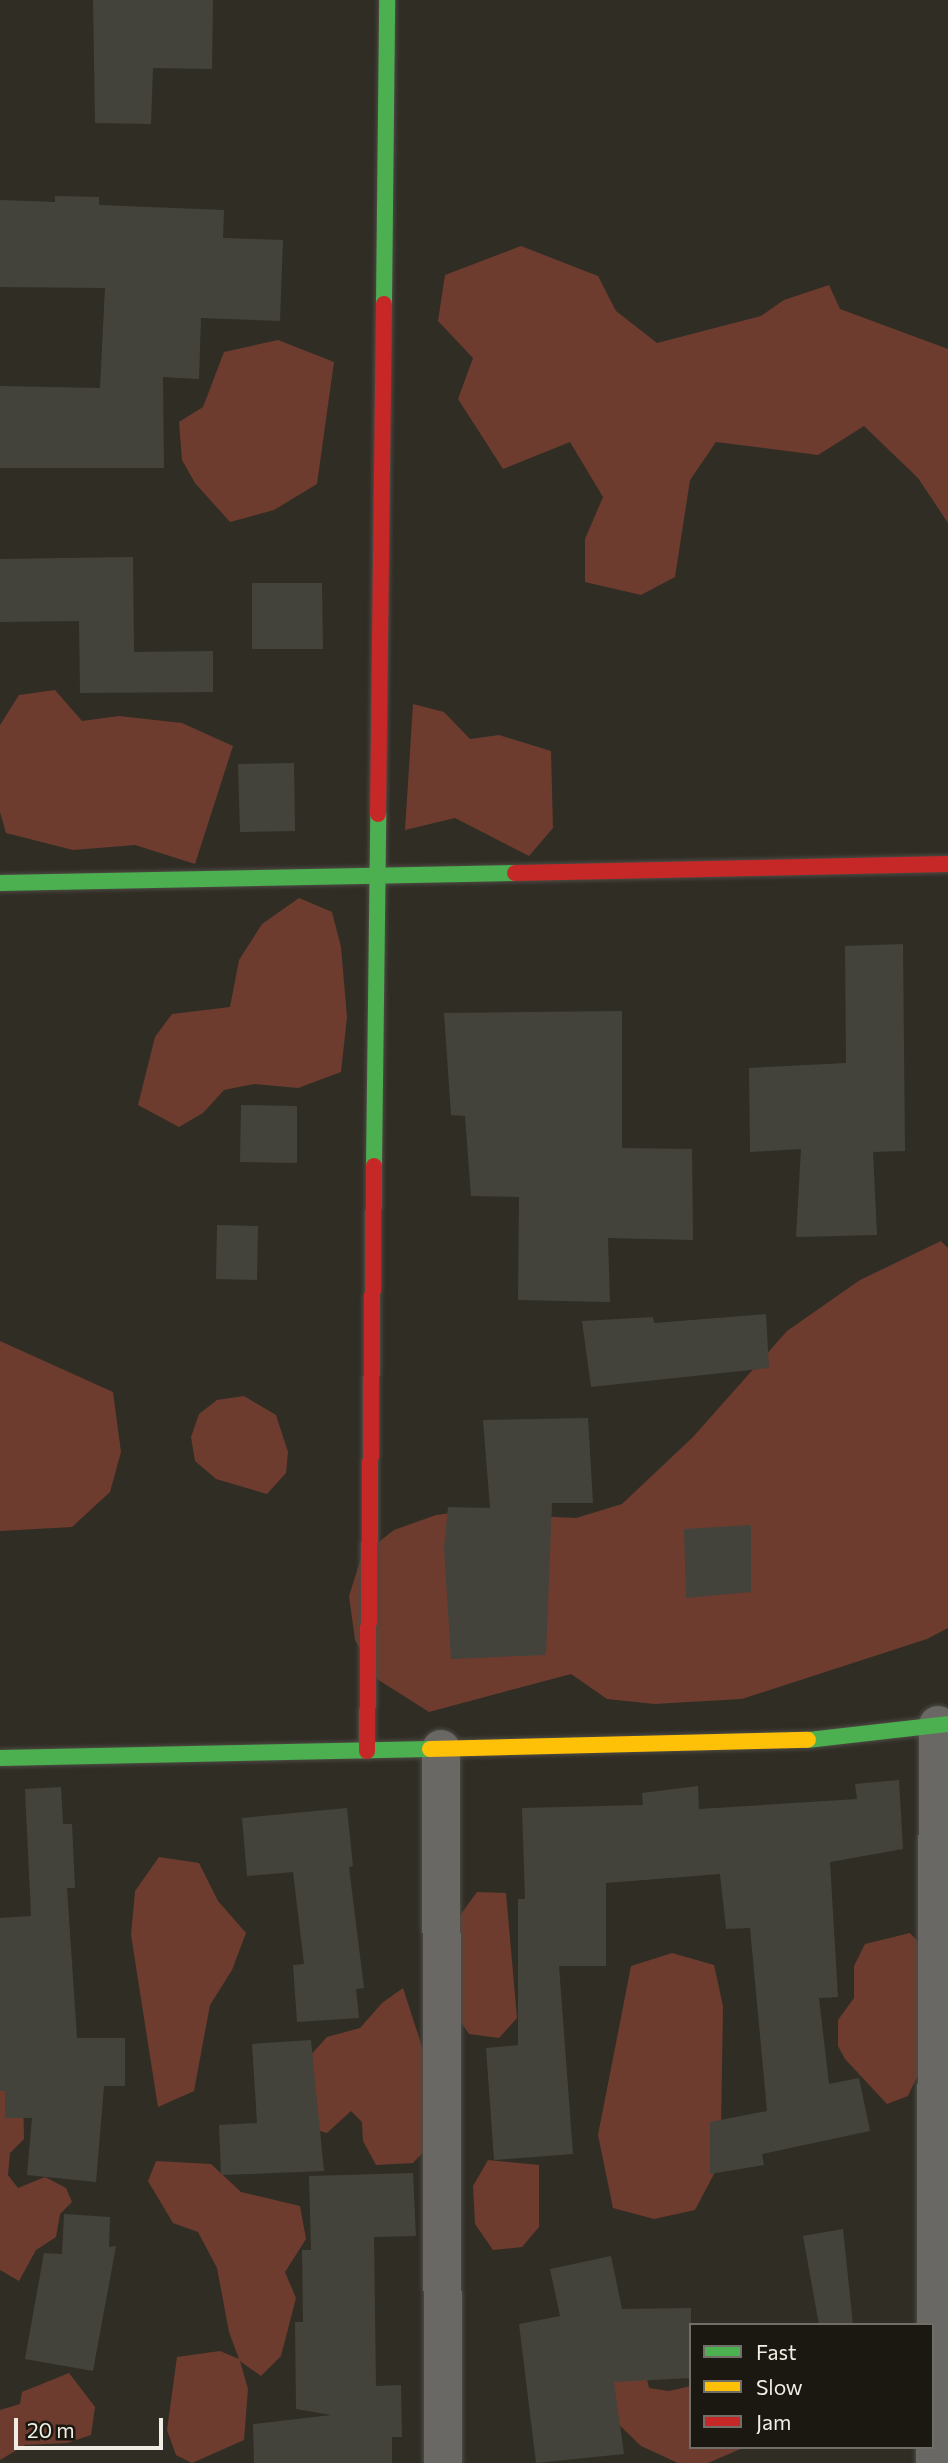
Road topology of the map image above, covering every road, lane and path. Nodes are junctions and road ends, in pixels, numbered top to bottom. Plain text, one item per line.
1 (387, 0) edge
2 (948, 864) edge
3 (380, 876) junction
4 (0, 883) edge
5 (943, 1725) edge
6 (441, 1749) junction
7 (368, 1751) junction
8 (0, 1758) edge
9 (443, 2463) edge
10 (935, 2463) edge

1 - 3 street
2 - 3 street
3 - 4 street
3 - 7 street
5 - 6 street
5 - 10 street
6 - 7 street
6 - 9 street
7 - 8 street

